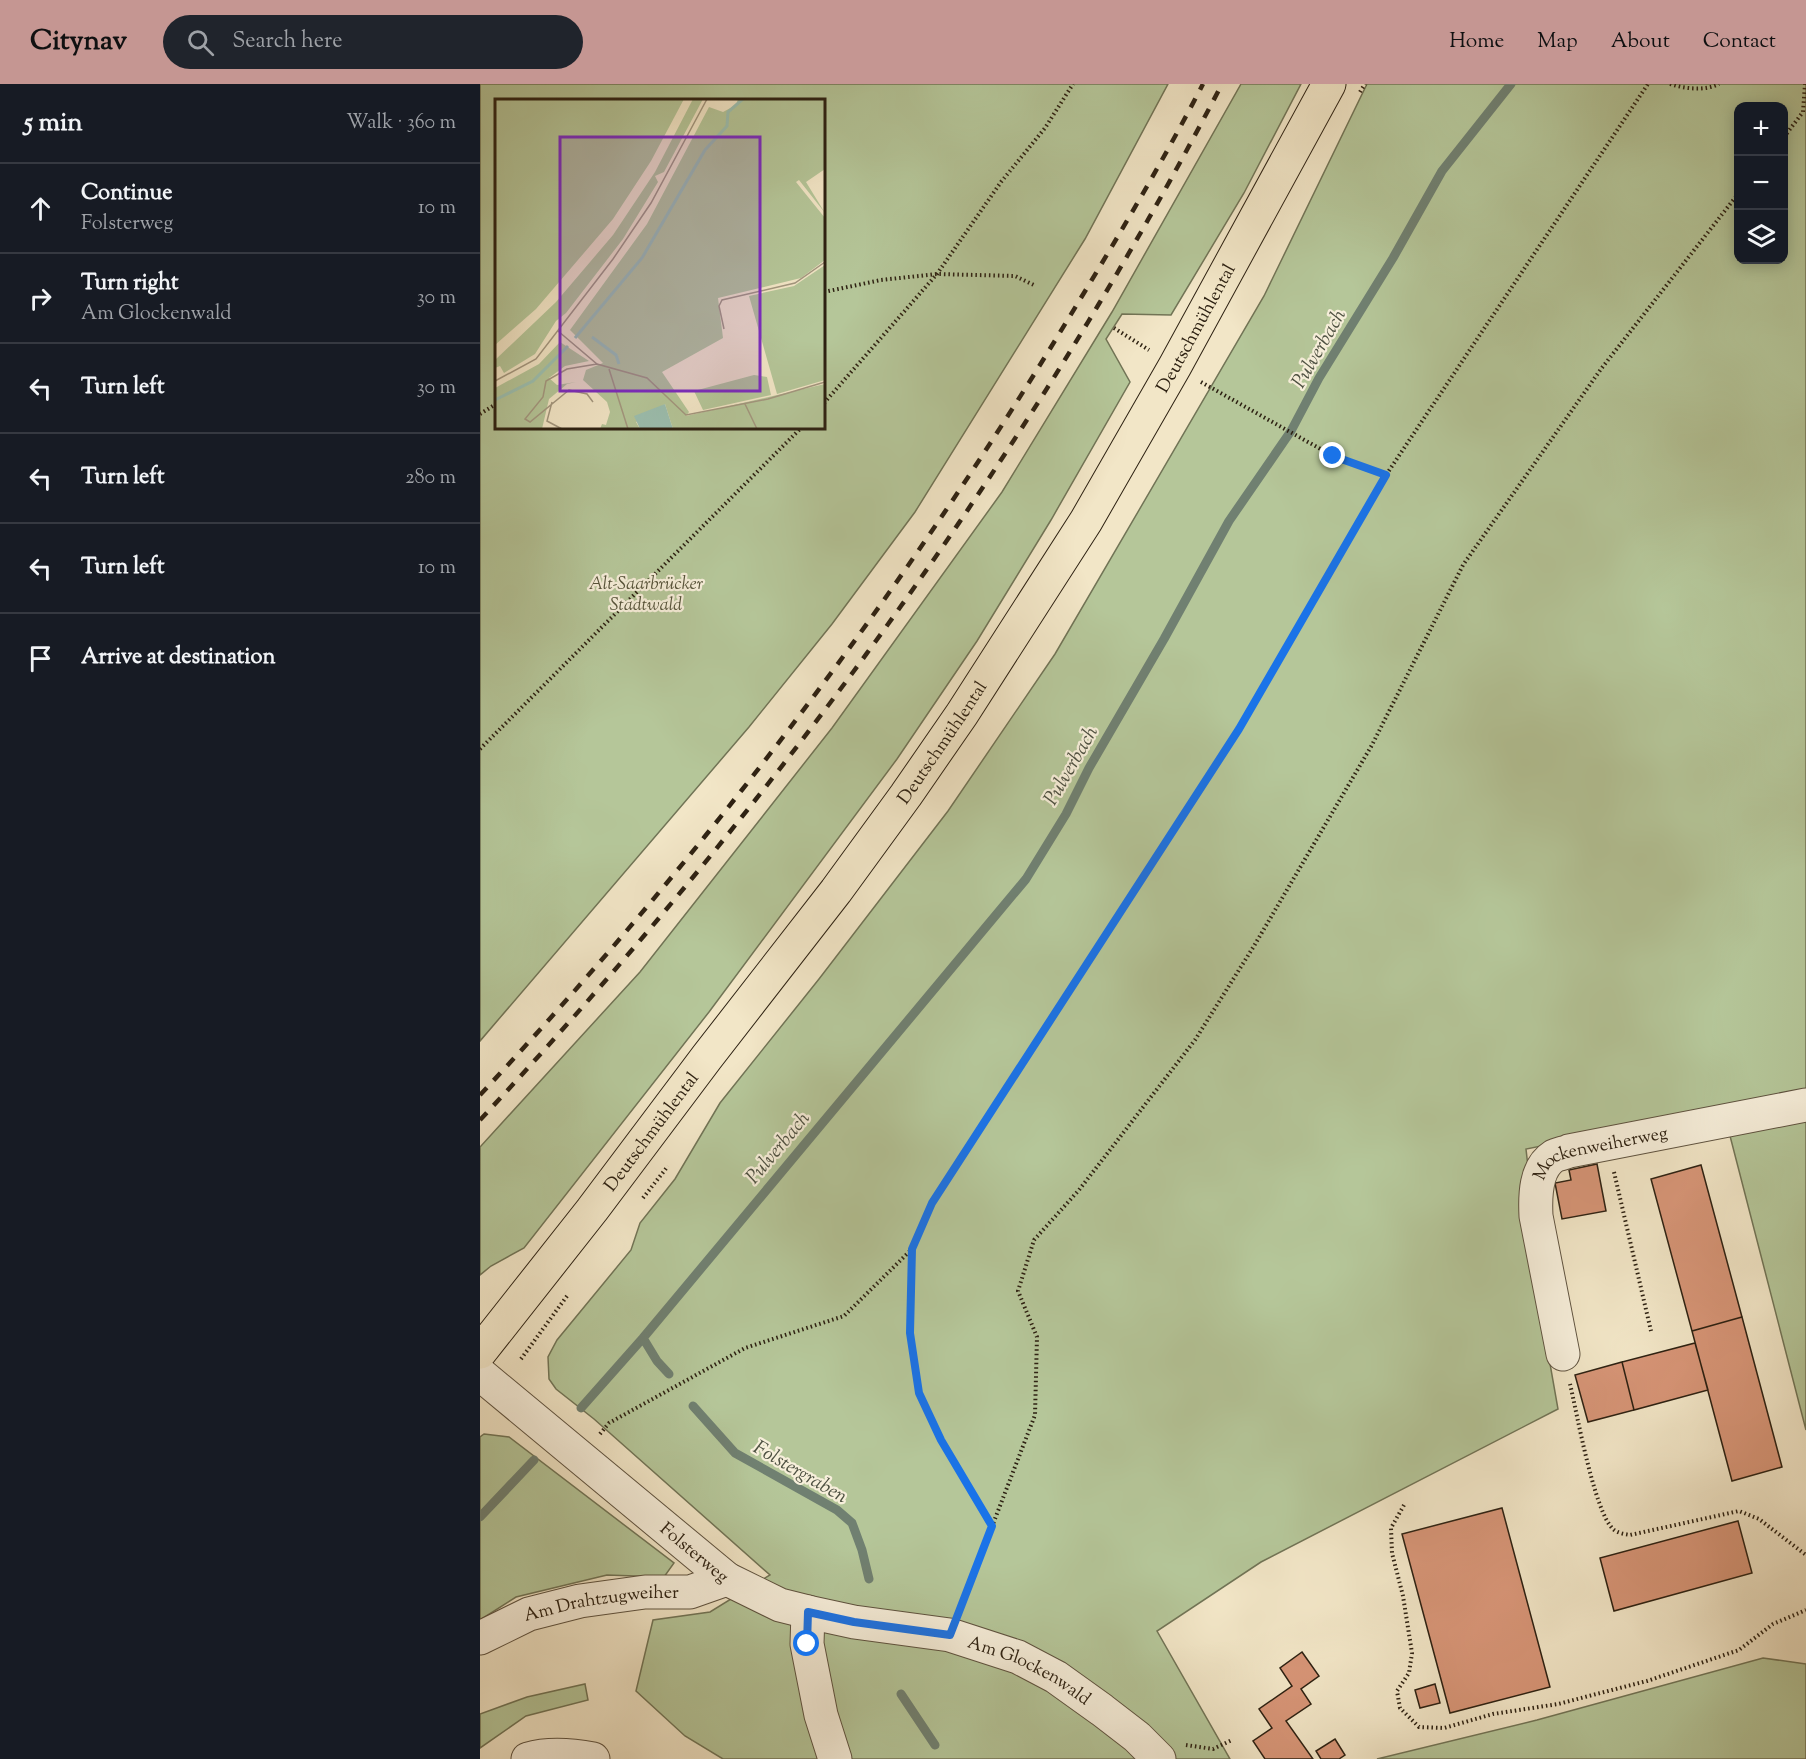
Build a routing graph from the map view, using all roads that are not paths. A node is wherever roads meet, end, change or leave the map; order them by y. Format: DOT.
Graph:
graph roads {
  1 [pos="1329,84"];
  2 [pos="1806,1105"];
  3 [pos="480,1352"];
  4 [pos="1563,1354"];
  5 [pos="480,1374"];
  6 [pos="727,1579"];
  7 [pos="808,1612"];
  8 [pos="480,1638"];
  9 [pos="1172,1755"];
  10 [pos="528,1759"];
  11 [pos="593,1759"];
  12 [pos="835,1759"];
  1 -- 3 [label="main road, Deutschmühlental"];
  2 -- 4 [label="street, Mockenweiherweg"];
  5 -- 6 [label="street, Folsterweg"];
  6 -- 7 [label="street, Folsterweg"];
  6 -- 8 [label="street, Am Drahtzugweiher"];
  7 -- 9 [label="street, Am Glockenwald"];
  7 -- 12 [label="street"];
  10 -- 11 [label="street"];
}
